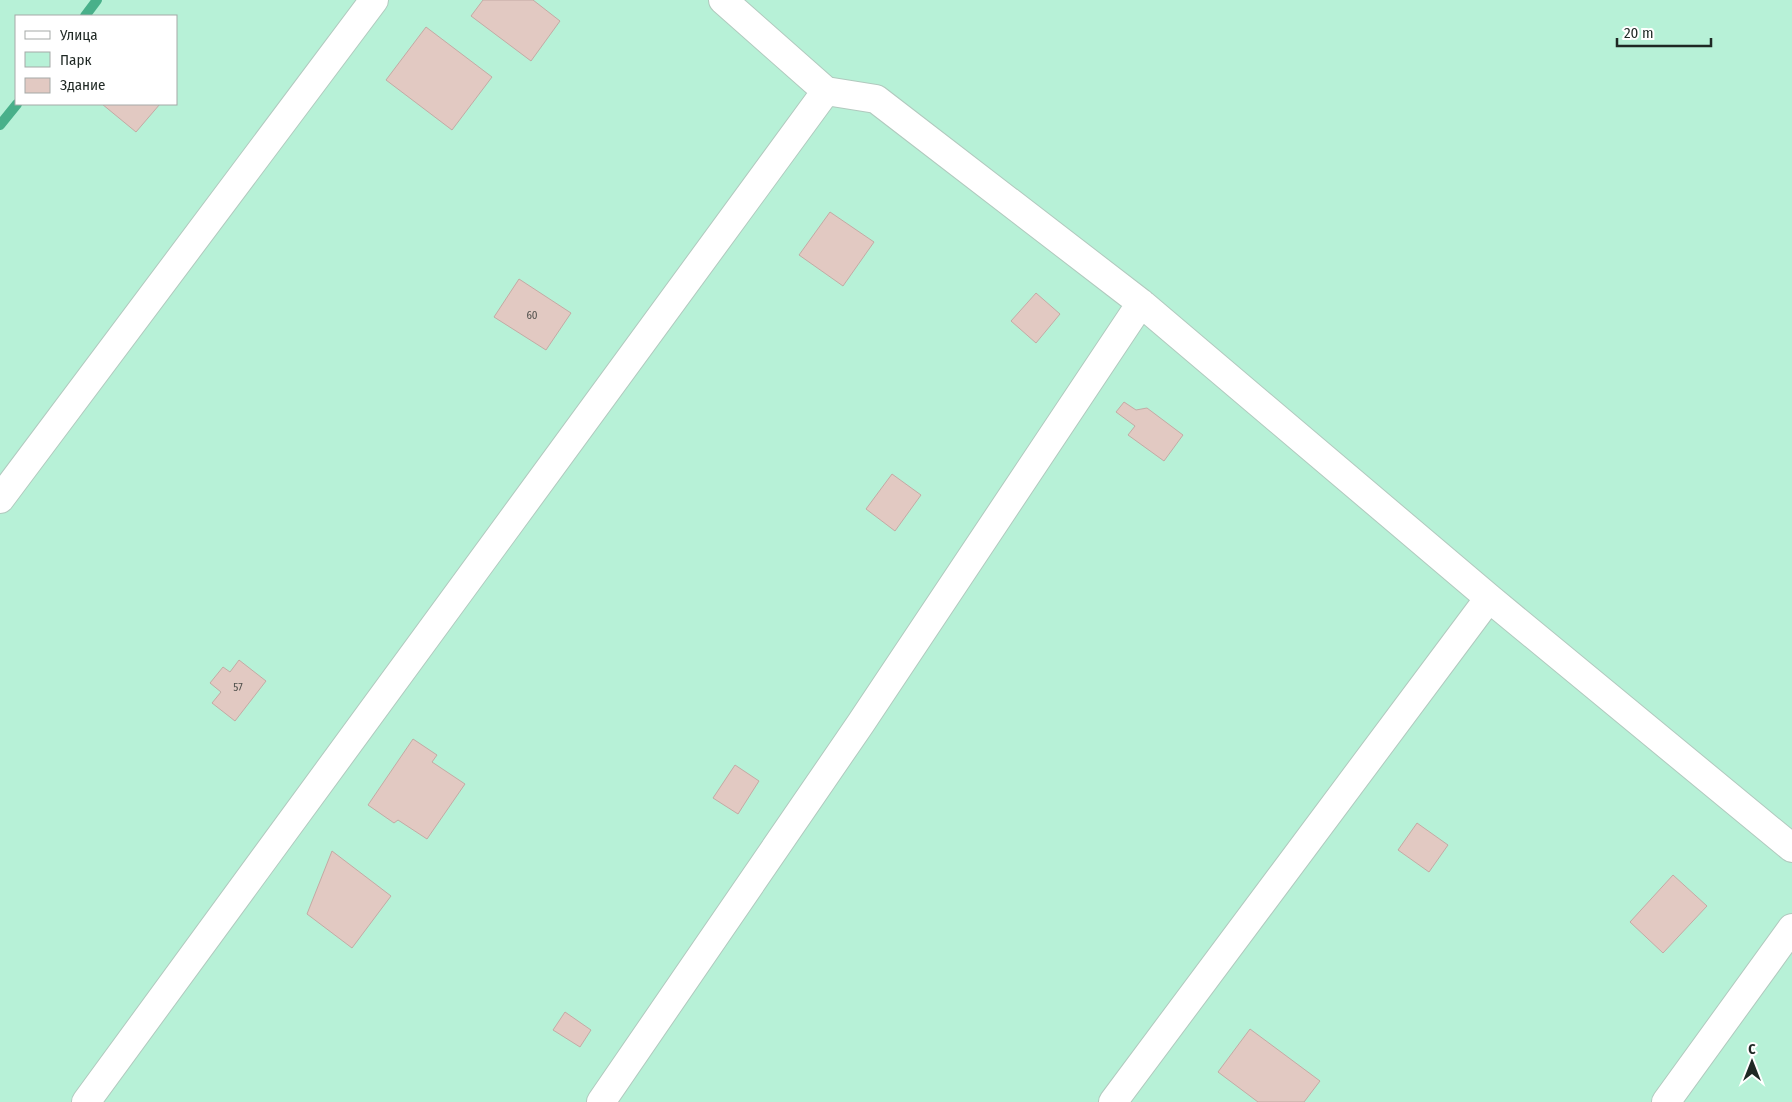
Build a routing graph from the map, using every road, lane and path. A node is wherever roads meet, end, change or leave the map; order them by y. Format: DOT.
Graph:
graph roads {
  1 [pos="374,0"];
  2 [pos="723,0"];
  3 [pos="826,91"];
  4 [pos="1140,304"];
  5 [pos="0,499"];
  6 [pos="1489,598"];
  7 [pos="1792,848"];
  8 [pos="1792,928"];
  9 [pos="86,1102"];
  10 [pos="601,1102"];
  11 [pos="1114,1102"];
  12 [pos="1666,1102"];
  1 -- 5 [label="street"];
  2 -- 3 [label="street"];
  3 -- 4 [label="street"];
  3 -- 9 [label="street"];
  4 -- 6 [label="street"];
  4 -- 10 [label="street"];
  6 -- 7 [label="street"];
  6 -- 11 [label="street"];
  8 -- 12 [label="street"];
}
